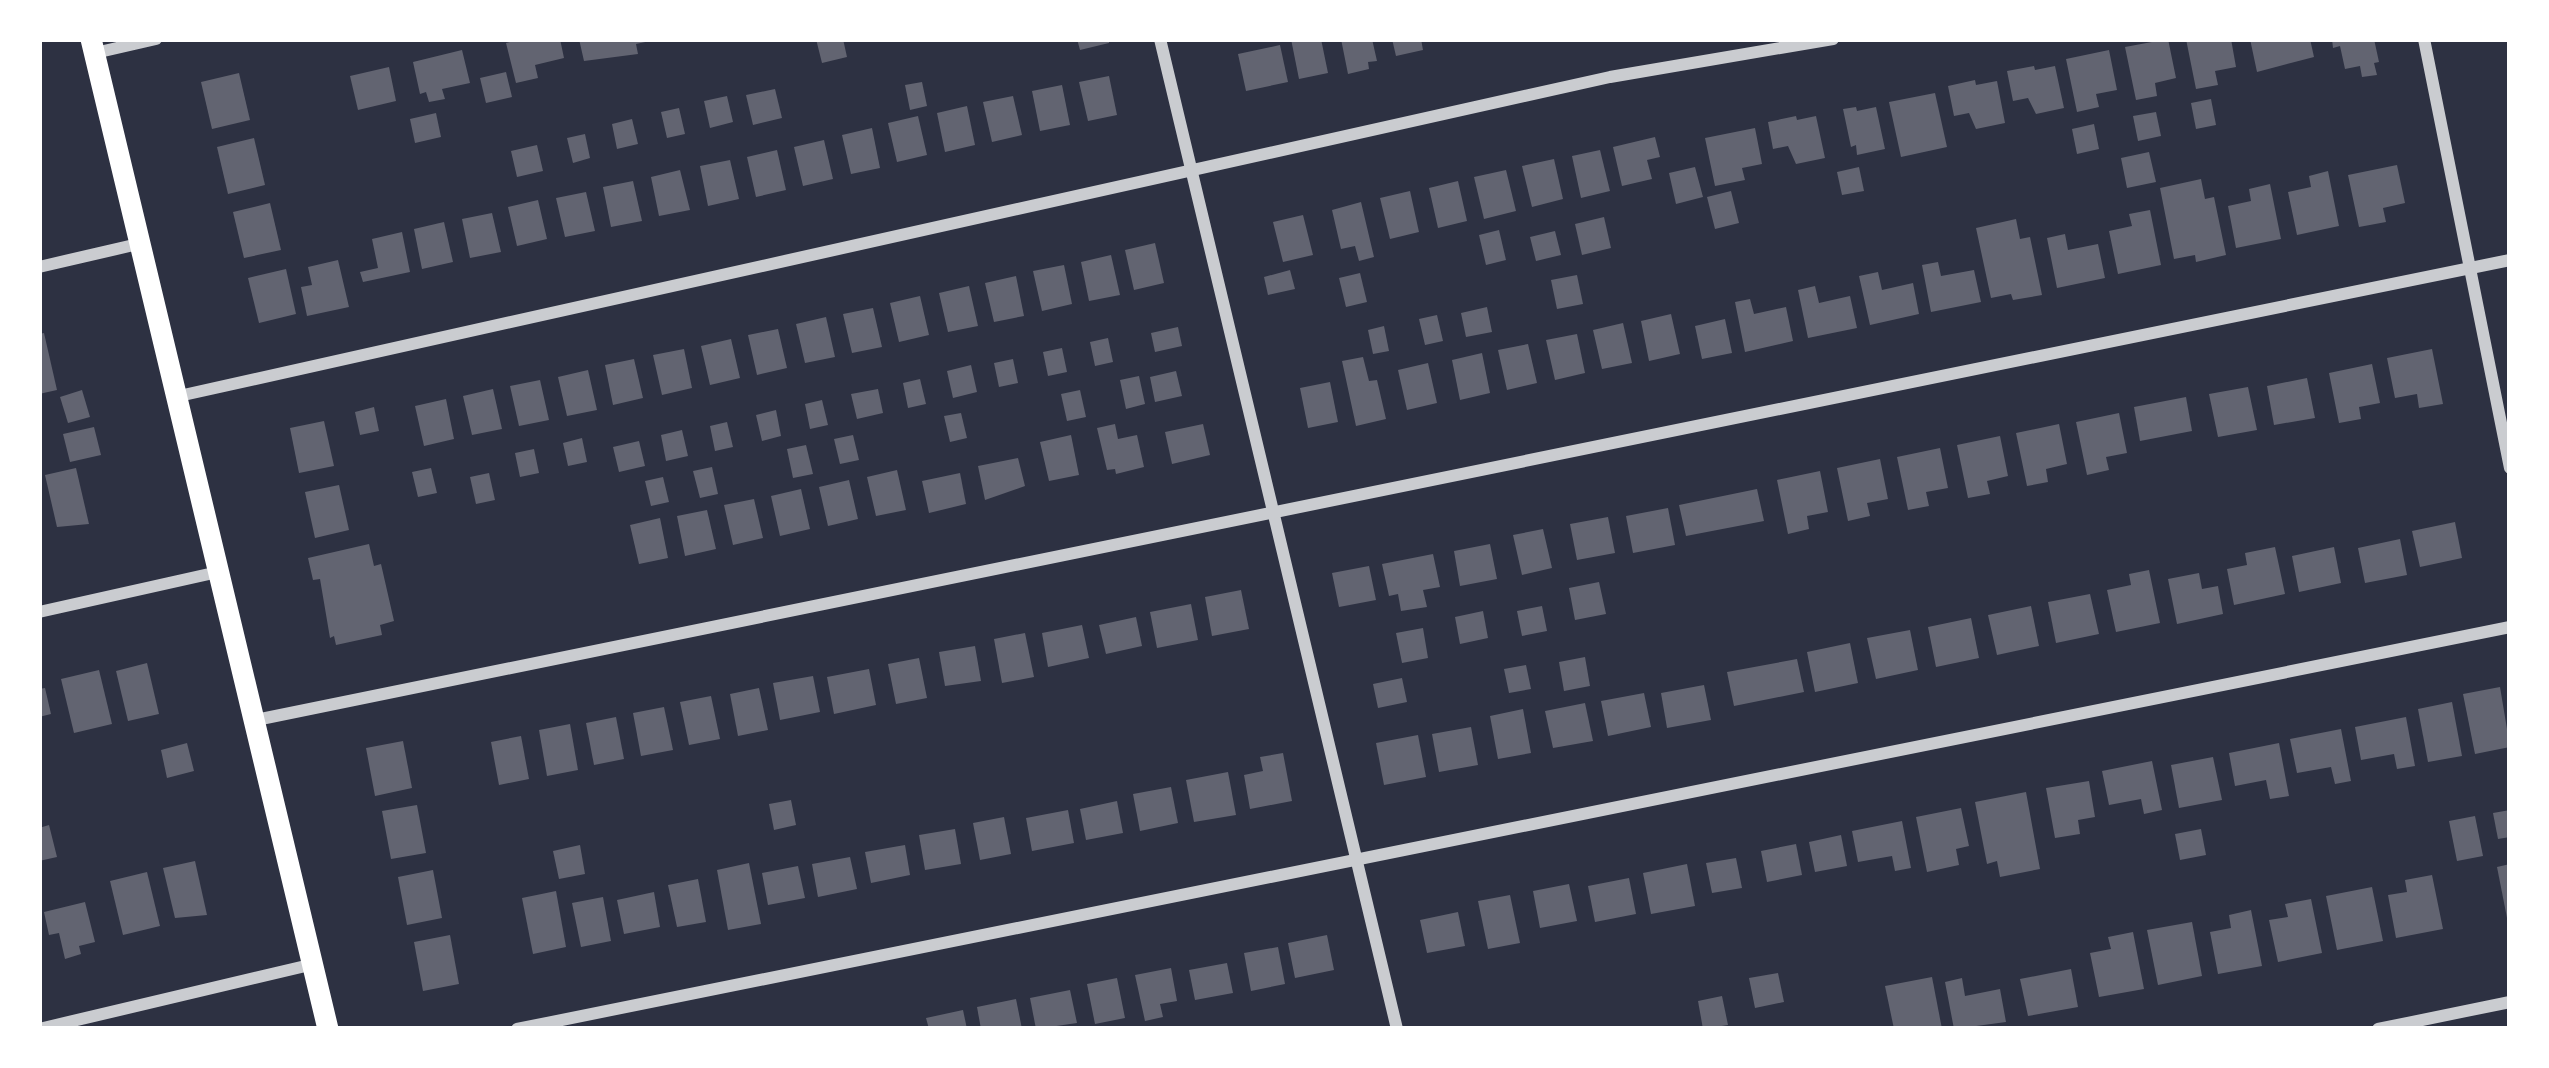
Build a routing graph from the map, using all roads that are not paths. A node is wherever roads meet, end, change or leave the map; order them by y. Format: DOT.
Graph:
graph roads {
  1 [pos="157,39"];
  2 [pos="1160,39"];
  3 [pos="1832,39"];
  4 [pos="2424,39"];
  5 [pos="93,46"];
  6 [pos="1192,171"];
  7 [pos="138,244"];
  8 [pos="2510,260"];
  9 [pos="39,267"];
  10 [pos="2471,268"];
  11 [pos="179,396"];
  12 [pos="2510,468"];
  13 [pos="1273,516"];
  14 [pos="218,572"];
  15 [pos="39,612"];
  16 [pos="2510,627"];
  17 [pos="256,720"];
  18 [pos="1357,860"];
  19 [pos="314,964"];
  20 [pos="2510,1002"];
  21 [pos="39,1029"];
  22 [pos="328,1029"];
  23 [pos="517,1029"];
  24 [pos="1397,1029"];
  25 [pos="2378,1029"];
  1 -- 5 [label="street"];
  2 -- 6 [label="street"];
  3 -- 6 [label="street"];
  4 -- 10 [label="street"];
  5 -- 7 [label="main road"];
  6 -- 11 [label="street"];
  6 -- 13 [label="street"];
  7 -- 9 [label="street"];
  7 -- 11 [label="main road"];
  8 -- 10 [label="street"];
  10 -- 12 [label="street"];
  10 -- 13 [label="street"];
  11 -- 14 [label="main road"];
  13 -- 17 [label="street"];
  13 -- 18 [label="street"];
  14 -- 15 [label="street"];
  14 -- 17 [label="main road"];
  16 -- 18 [label="street"];
  17 -- 19 [label="main road"];
  18 -- 23 [label="street"];
  18 -- 24 [label="street"];
  19 -- 21 [label="street"];
  19 -- 22 [label="main road"];
  20 -- 25 [label="street"];
}
